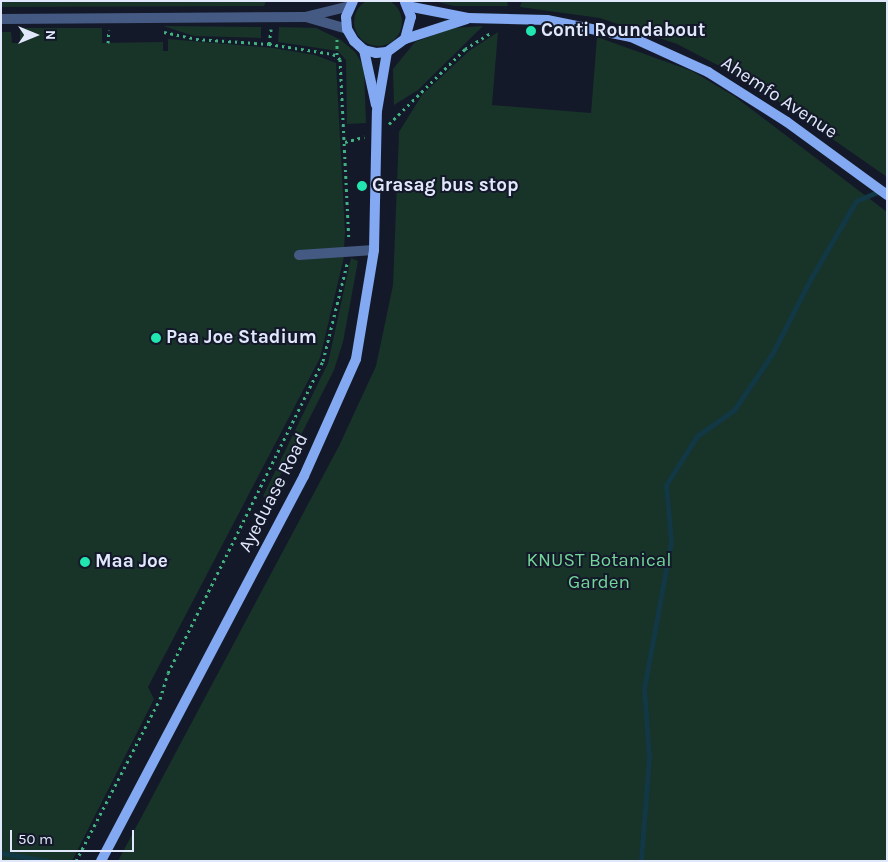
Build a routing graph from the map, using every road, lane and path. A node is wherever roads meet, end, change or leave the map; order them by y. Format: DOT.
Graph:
graph roads {
  1 [pos="406,3"];
  2 [pos="351,4"];
  3 [pos="305,17"];
  4 [pos="468,18"];
  5 [pos="1,19"];
  6 [pos="511,20"];
  7 [pos="348,29"];
  8 [pos="109,30"];
  9 [pos="118,30"];
  10 [pos="160,31"];
  11 [pos="405,39"];
  12 [pos="364,50"];
  13 [pos="387,52"];
  14 [pos="377,111"];
  15 [pos="378,133"];
  16 [pos="345,142"];
  17 [pos="887,195"];
  18 [pos="374,250"];
  19 [pos="349,251"];
  20 [pos="299,255"];
  21 [pos="76,861"];
  22 [pos="101,861"];
  1 -- 4 [label="street, Ahemfo Avenue"];
  1 -- 11 [label="street"];
  2 -- 3 [label="street"];
  2 -- 7 [label="street"];
  3 -- 5 [label="street"];
  3 -- 7 [label="street"];
  4 -- 6 [label="street, Ahemfo Avenue"];
  4 -- 11 [label="street, Ahemfo Avenue"];
  6 -- 15 [label="path"];
  6 -- 17 [label="street, Ahemfo Avenue"];
  7 -- 12 [label="street"];
  8 -- 9 [label="path"];
  10 -- 16 [label="path"];
  11 -- 13 [label="street"];
  12 -- 13 [label="street"];
  12 -- 14 [label="street, Ayeduase Road"];
  13 -- 14 [label="street, Ayeduase Road"];
  14 -- 15 [label="street, Ayeduase Road"];
  15 -- 16 [label="path"];
  15 -- 18 [label="street, Ayeduase Road"];
  16 -- 19 [label="path"];
  18 -- 19 [label="street"];
  18 -- 22 [label="street, Ayeduase Road"];
  19 -- 20 [label="street"];
  19 -- 21 [label="path"];
}
